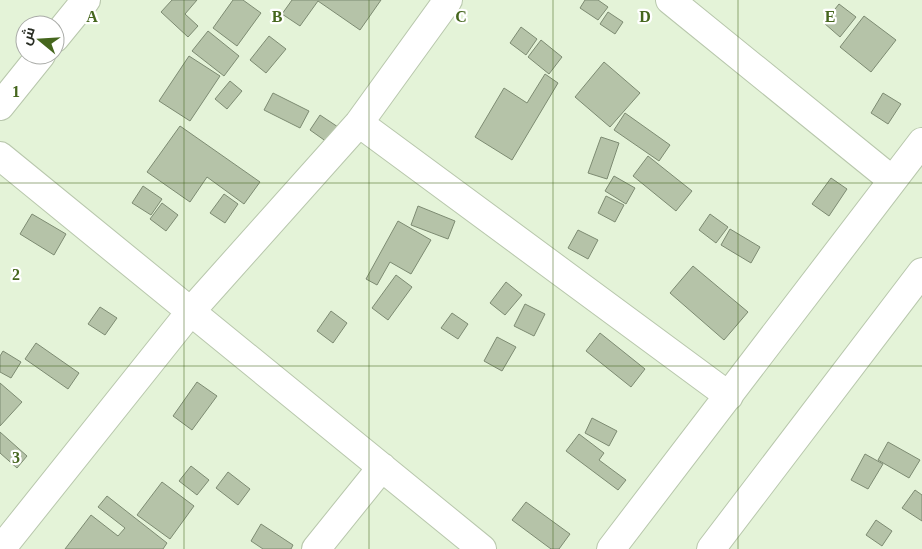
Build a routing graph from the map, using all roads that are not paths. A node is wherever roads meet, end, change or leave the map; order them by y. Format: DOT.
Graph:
graph roads {
  1 [pos="86,0"];
  2 [pos="448,0"];
  3 [pos="670,0"];
  4 [pos="65,26"];
  5 [pos="33,65"];
  6 [pos="0,106"];
  7 [pos="359,123"];
  8 [pos="922,142"];
  9 [pos="0,156"];
  10 [pos="892,180"];
  11 [pos="922,272"];
  12 [pos="191,312"];
  13 [pos="729,396"];
  14 [pos="382,467"];
  15 [pos="1,549"];
  16 [pos="316,549"];
  17 [pos="482,549"];
  18 [pos="610,549"];
  19 [pos="711,549"];
  1 -- 4 [label="street"];
  2 -- 7 [label="street"];
  3 -- 10 [label="street"];
  5 -- 6 [label="street"];
  7 -- 12 [label="street"];
  7 -- 13 [label="street"];
  8 -- 10 [label="street"];
  9 -- 12 [label="street"];
  10 -- 13 [label="street"];
  11 -- 19 [label="street"];
  12 -- 14 [label="street"];
  12 -- 15 [label="street"];
  13 -- 18 [label="street"];
  14 -- 16 [label="street"];
  14 -- 17 [label="street"];
}
